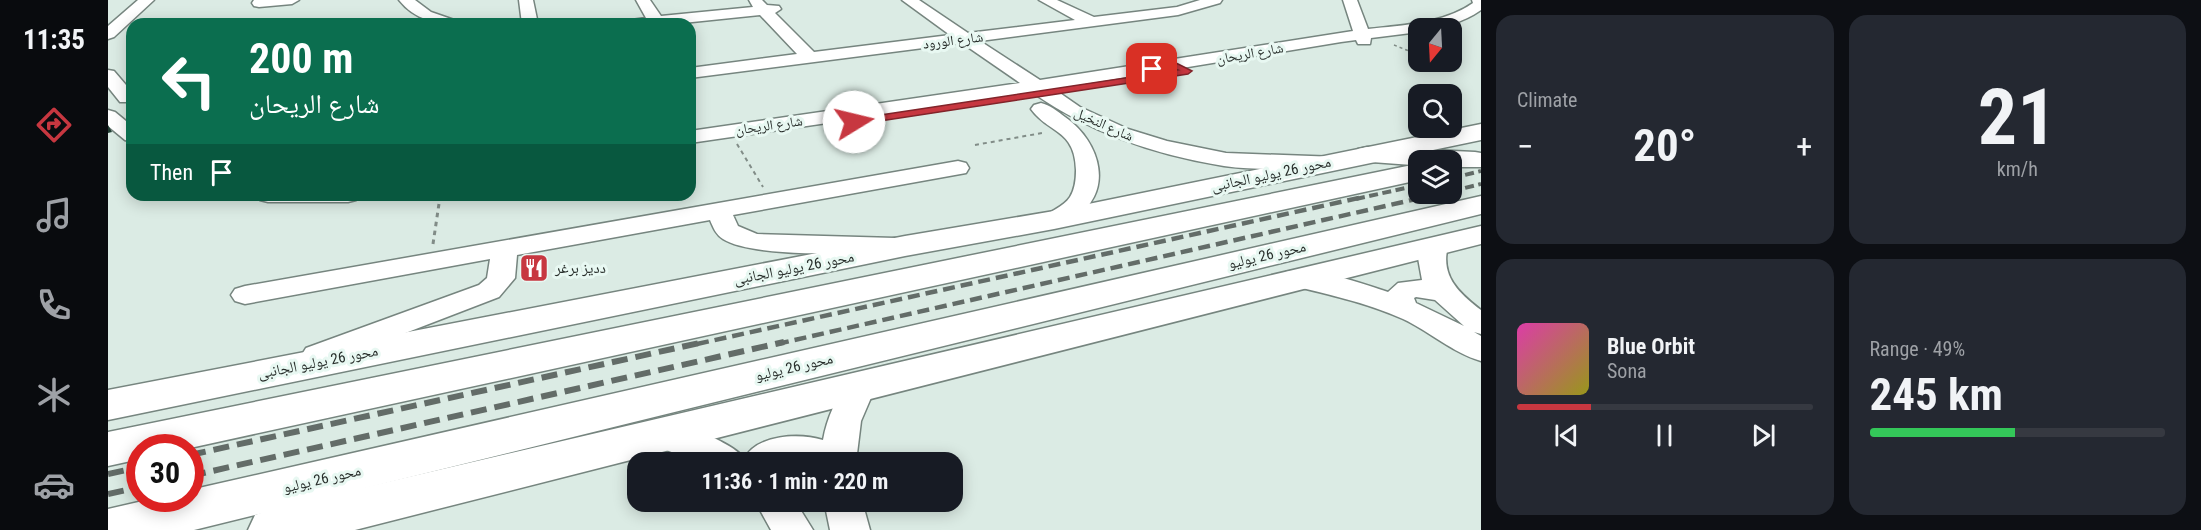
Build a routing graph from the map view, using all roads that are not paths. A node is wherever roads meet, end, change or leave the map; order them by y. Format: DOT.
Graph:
graph roads {
  1 [pos="130,0"];
  2 [pos="147,0"];
  3 [pos="406,0"];
  4 [pos="526,0"];
  5 [pos="643,0"];
  6 [pos="888,0"];
  7 [pos="909,0"];
  8 [pos="1046,0"];
  9 [pos="1060,0"];
  10 [pos="1190,0"];
  11 [pos="1215,0"];
  12 [pos="1350,0"];
  13 [pos="1362,0"];
  14 [pos="1479,0"];
  15 [pos="260,2"];
  16 [pos="281,4"];
  17 [pos="764,5"];
  18 [pos="1143,12"];
  19 [pos="252,18"];
  20 [pos="435,18"];
  21 [pos="529,18"];
  22 [pos="654,18"];
  23 [pos="676,18"];
  24 [pos="1458,18"];
  25 [pos="1091,19"];
  26 [pos="1481,22"];
  27 [pos="1462,27"];
  28 [pos="108,30"];
  29 [pos="1408,31"];
  30 [pos="952,36"];
  31 [pos="1370,36"];
  32 [pos="812,54"];
  33 [pos="696,64"];
  34 [pos="696,72"];
  35 [pos="108,75"];
  36 [pos="1030,91"];
  37 [pos="125,102"];
  38 [pos="108,116"];
  39 [pos="126,131"];
  40 [pos="696,136"];
  41 [pos="696,146"];
  42 [pos="1472,154"];
  43 [pos="1331,162"];
  44 [pos="958,168"];
  45 [pos="1408,174"];
  46 [pos="1481,205"];
  47 [pos="719,211"];
  48 [pos="1054,219"];
  49 [pos="1481,235"];
  50 [pos="905,246"];
  51 [pos="1435,246"];
  52 [pos="504,249"];
  53 [pos="1296,278"];
  54 [pos="1444,293"];
  55 [pos="245,295"];
  56 [pos="1403,308"];
  57 [pos="1481,324"];
  58 [pos="1481,351"];
  59 [pos="280,370"];
  60 [pos="860,386"];
  61 [pos="114,398"];
  62 [pos="663,434"];
  63 [pos="108,449"];
  64 [pos="709,452"];
  65 [pos="783,452"];
  66 [pos="820,452"];
  67 [pos="839,452"];
  68 [pos="781,512"];
  69 [pos="846,512"];
  70 [pos="108,530"];
  71 [pos="272,530"];
  72 [pos="793,530"];
  73 [pos="850,530"];
  1 -- 28 [label="street"];
  2 -- 28 [label="street"];
  3 -- 20 [label="street"];
  4 -- 21 [label="street"];
  5 -- 22 [label="street"];
  6 -- 30 [label="street, شارع النخيل"];
  7 -- 30 [label="street, شارع النخيل"];
  8 -- 25 [label="street"];
  9 -- 25 [label="street"];
  10 -- 18 [label="street, شارع الورود"];
  11 -- 18 [label="street, شارع الورود"];
  12 -- 31 [label="street"];
  13 -- 31 [label="street"];
  14 -- 24 [label="street, شارع الريحان"];
  15 -- 16 [label="street"];
  15 -- 19 [label="street"];
  17 -- 23 [label="street"];
  17 -- 32 [label="street"];
  18 -- 25 [label="street, شارع الورود"];
  25 -- 30 [label="street, شارع الورود"];
  26 -- 27 [label="street"];
  29 -- 31 [label="street, شارع الريحان"];
  30 -- 32 [label="street, شارع الورود"];
  30 -- 36 [label="street, شارع النخيل"];
  31 -- 36 [label="street, شارع الريحان"];
  32 -- 33 [label="street, شارع الورود"];
  32 -- 34 [label="street, شارع الورود"];
  35 -- 37 [label="street"];
  36 -- 40 [label="street, شارع الريحان"];
  36 -- 41 [label="street, شارع الريحان"];
  36 -- 43 [label="street, شارع النخيل"];
  36 -- 48 [label="street, شارع النخيل"];
  37 -- 38 [label="street"];
  38 -- 39 [label="street"];
  42 -- 43 [label="main road, محور 26 يوليو الجانبى"];
  43 -- 48 [label="main road, محور 26 يوليو الجانبى"];
  44 -- 47 [label="street"];
  45 -- 63 [label="main road"];
  46 -- 70 [label="main road, محور 26 يوليو"];
  47 -- 50 [label="street"];
  47 -- 52 [label="street"];
  48 -- 50 [label="main road, محور 26 يوليو الجانبى"];
  49 -- 51 [label="main road"];
  50 -- 59 [label="main road, محور 26 يوليو الجانبى"];
  51 -- 53 [label="main road"];
  51 -- 54 [label="street"];
  52 -- 55 [label="street"];
  52 -- 59 [label="street"];
  53 -- 56 [label="street"];
  53 -- 60 [label="main road"];
  54 -- 56 [label="street"];
  54 -- 57 [label="street"];
  56 -- 58 [label="street"];
  59 -- 61 [label="main road, محور 26 يوليو الجانبى"];
  60 -- 62 [label="main road"];
  60 -- 67 [label="street"];
  62 -- 64 [label="street"];
  62 -- 71 [label="main road"];
  65 -- 66 [label="street"];
  68 -- 72 [label="street"];
  69 -- 73 [label="street"];
}
